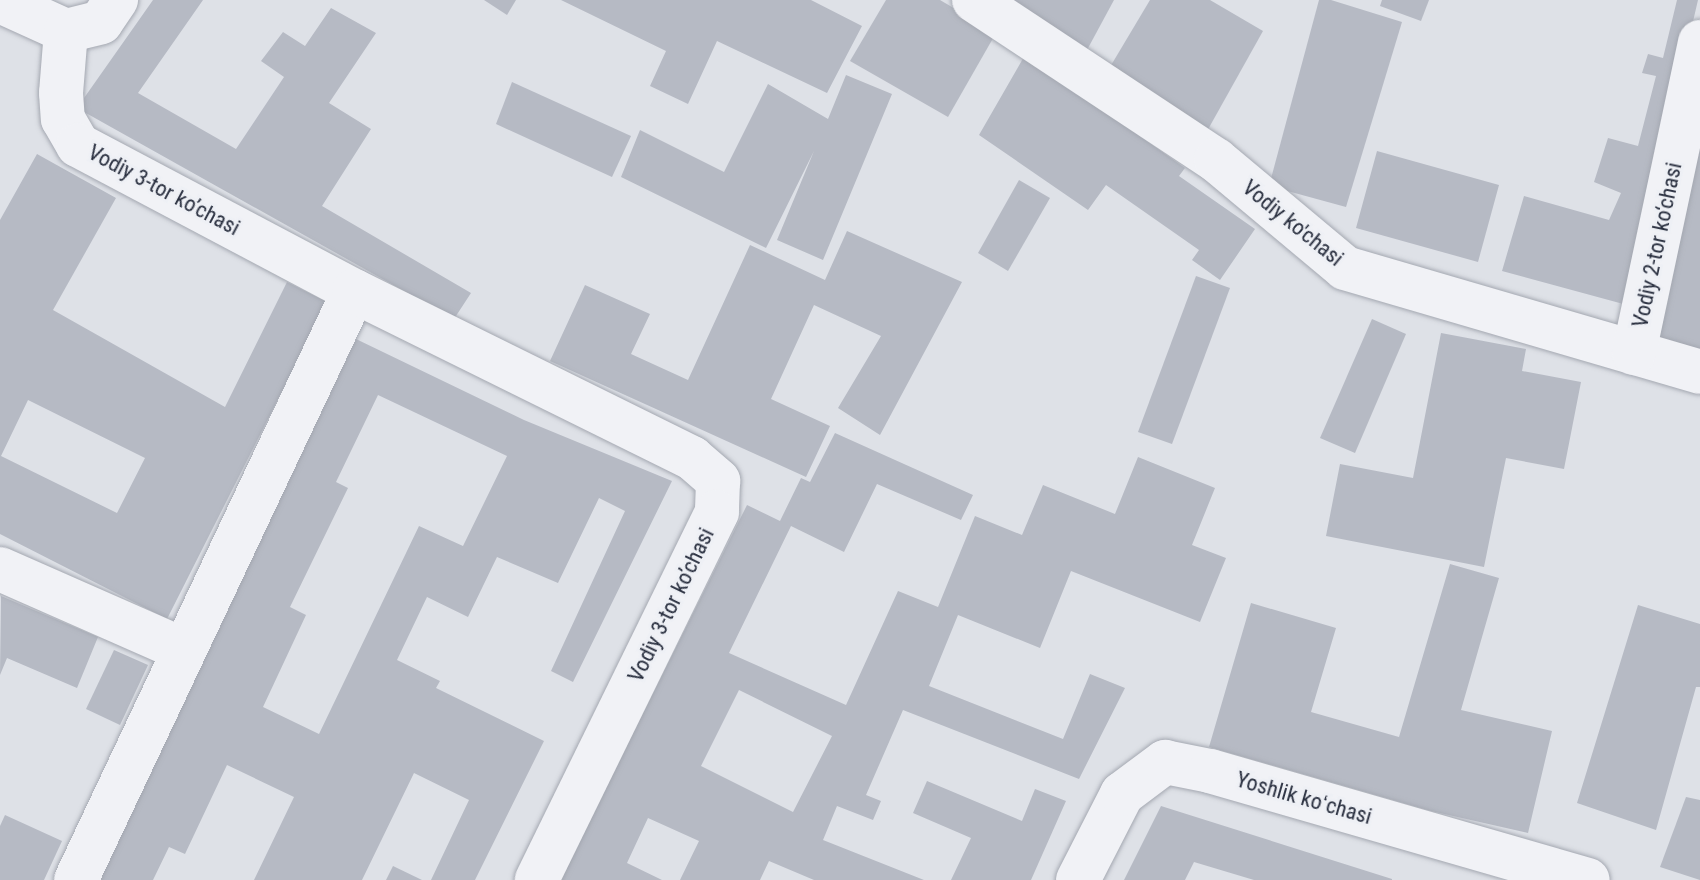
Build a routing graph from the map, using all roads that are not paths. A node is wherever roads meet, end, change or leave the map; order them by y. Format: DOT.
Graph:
graph roads {
  1 [pos="116,0"];
  2 [pos="974,0"];
  3 [pos="0,1"];
  4 [pos="66,31"];
  5 [pos="1700,42"];
  6 [pos="354,291"];
  7 [pos="1634,353"];
  8 [pos="1700,372"];
  9 [pos="0,569"];
  10 [pos="184,650"];
  11 [pos="76,880"];
  12 [pos="537,880"];
  13 [pos="1078,880"];
  14 [pos="1588,880"];
  1 -- 4 [label="street"];
  2 -- 7 [label="street, Vodiy ko'chasi"];
  3 -- 4 [label="street"];
  4 -- 6 [label="street, Vodiy 3-tor koʼchasi"];
  5 -- 7 [label="street, Vodiy 2-tor ko‘chasi"];
  6 -- 10 [label="street"];
  6 -- 12 [label="street, Vodiy 3-tor koʼchasi"];
  7 -- 8 [label="street, Vodiy ko'chasi"];
  9 -- 10 [label="street"];
  10 -- 11 [label="street"];
  13 -- 14 [label="street, Yoshlik koʻchasi"];
}
